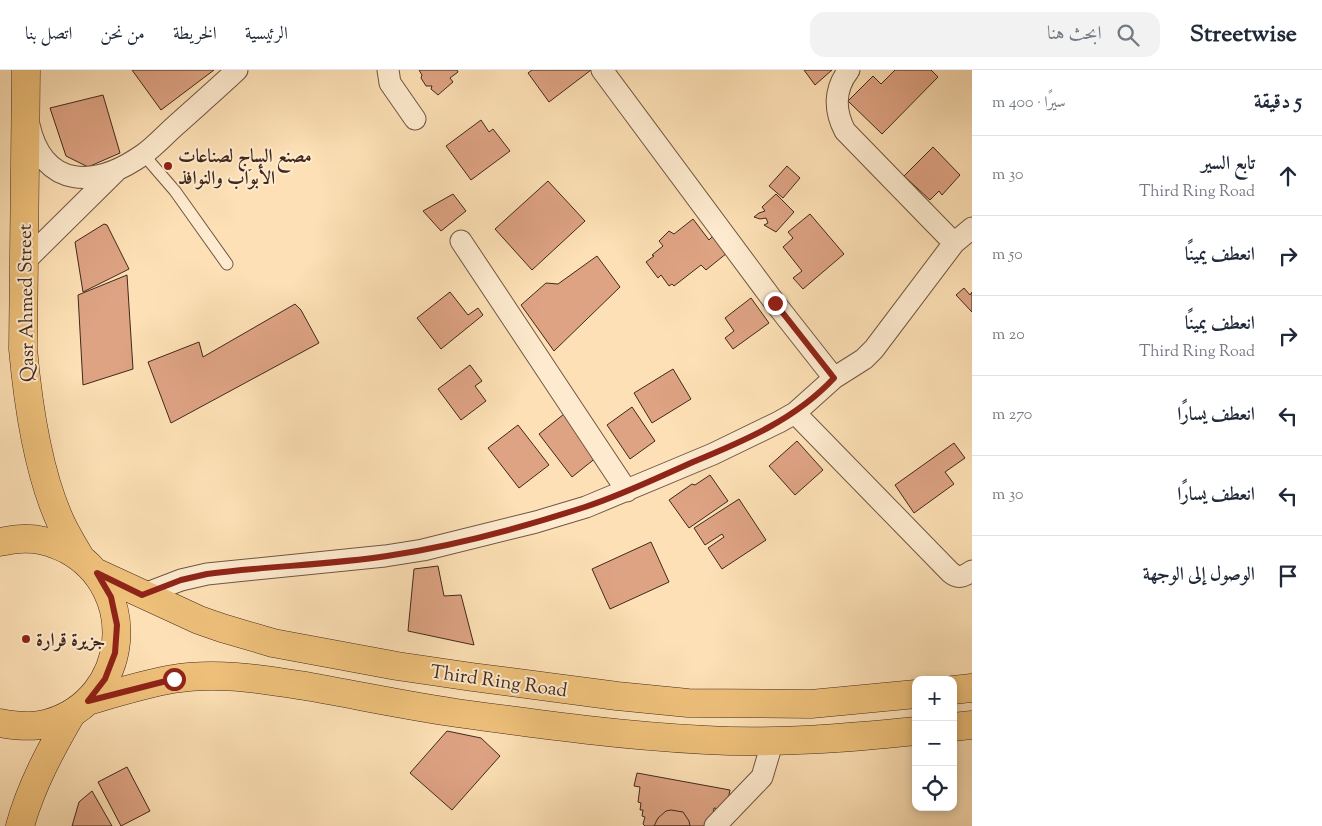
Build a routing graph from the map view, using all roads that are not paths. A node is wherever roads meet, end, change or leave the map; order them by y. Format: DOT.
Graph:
graph roads {
  1 [pos="26,70"];
  2 [pos="237,70"];
  3 [pos="388,70"];
  4 [pos="602,70"];
  5 [pos="850,70"];
  6 [pos="24,102"];
  7 [pos="415,119"];
  8 [pos="143,154"];
  9 [pos="120,167"];
  10 [pos="972,228"];
  11 [pos="461,241"];
  12 [pos="954,244"];
  13 [pos="24,262"];
  14 [pos="227,264"];
  15 [pos="834,378"];
  16 [pos="795,412"];
  17 [pos="627,491"];
  18 [pos="0,542"];
  19 [pos="88,565"];
  20 [pos="972,571"];
  21 [pos="142,595"];
  22 [pos="972,688"];
  23 [pos="957,690"];
  24 [pos="912,694"];
  25 [pos="80,707"];
  26 [pos="0,723"];
  27 [pos="972,725"];
  28 [pos="957,727"];
  29 [pos="912,731"];
  30 [pos="773,740"];
  31 [pos="20,826"];
  32 [pos="715,826"];
  1 -- 6 [label="main road, Qasr Ahmed Street"];
  2 -- 8 [label="street"];
  3 -- 7 [label="street"];
  4 -- 15 [label="street"];
  5 -- 12 [label="street"];
  6 -- 9 [label="street"];
  6 -- 13 [label="main road, Qasr Ahmed Street"];
  8 -- 9 [label="street"];
  8 -- 14 [label="lane"];
  9 -- 13 [label="street"];
  10 -- 12 [label="street"];
  11 -- 17 [label="street"];
  12 -- 15 [label="street"];
  13 -- 19 [label="main road, Qasr Ahmed Street"];
  15 -- 16 [label="street"];
  16 -- 17 [label="street"];
  16 -- 20 [label="street"];
  17 -- 21 [label="street"];
  18 -- 19 [label="main road, Third Ring Road"];
  19 -- 21 [label="main road, Third Ring Road"];
  19 -- 25 [label="main road, Qasr Ahmed Street"];
  21 -- 24 [label="main road, Third Ring Road"];
  22 -- 23 [label="main road"];
  25 -- 26 [label="main road, Third Ring Road"];
  25 -- 30 [label="main road, Third Ring Road"];
  25 -- 31 [label="main road, Qasr Ahmed Street"];
  27 -- 28 [label="main road"];
  29 -- 30 [label="main road, Third Ring Road"];
  30 -- 32 [label="street"];
}
